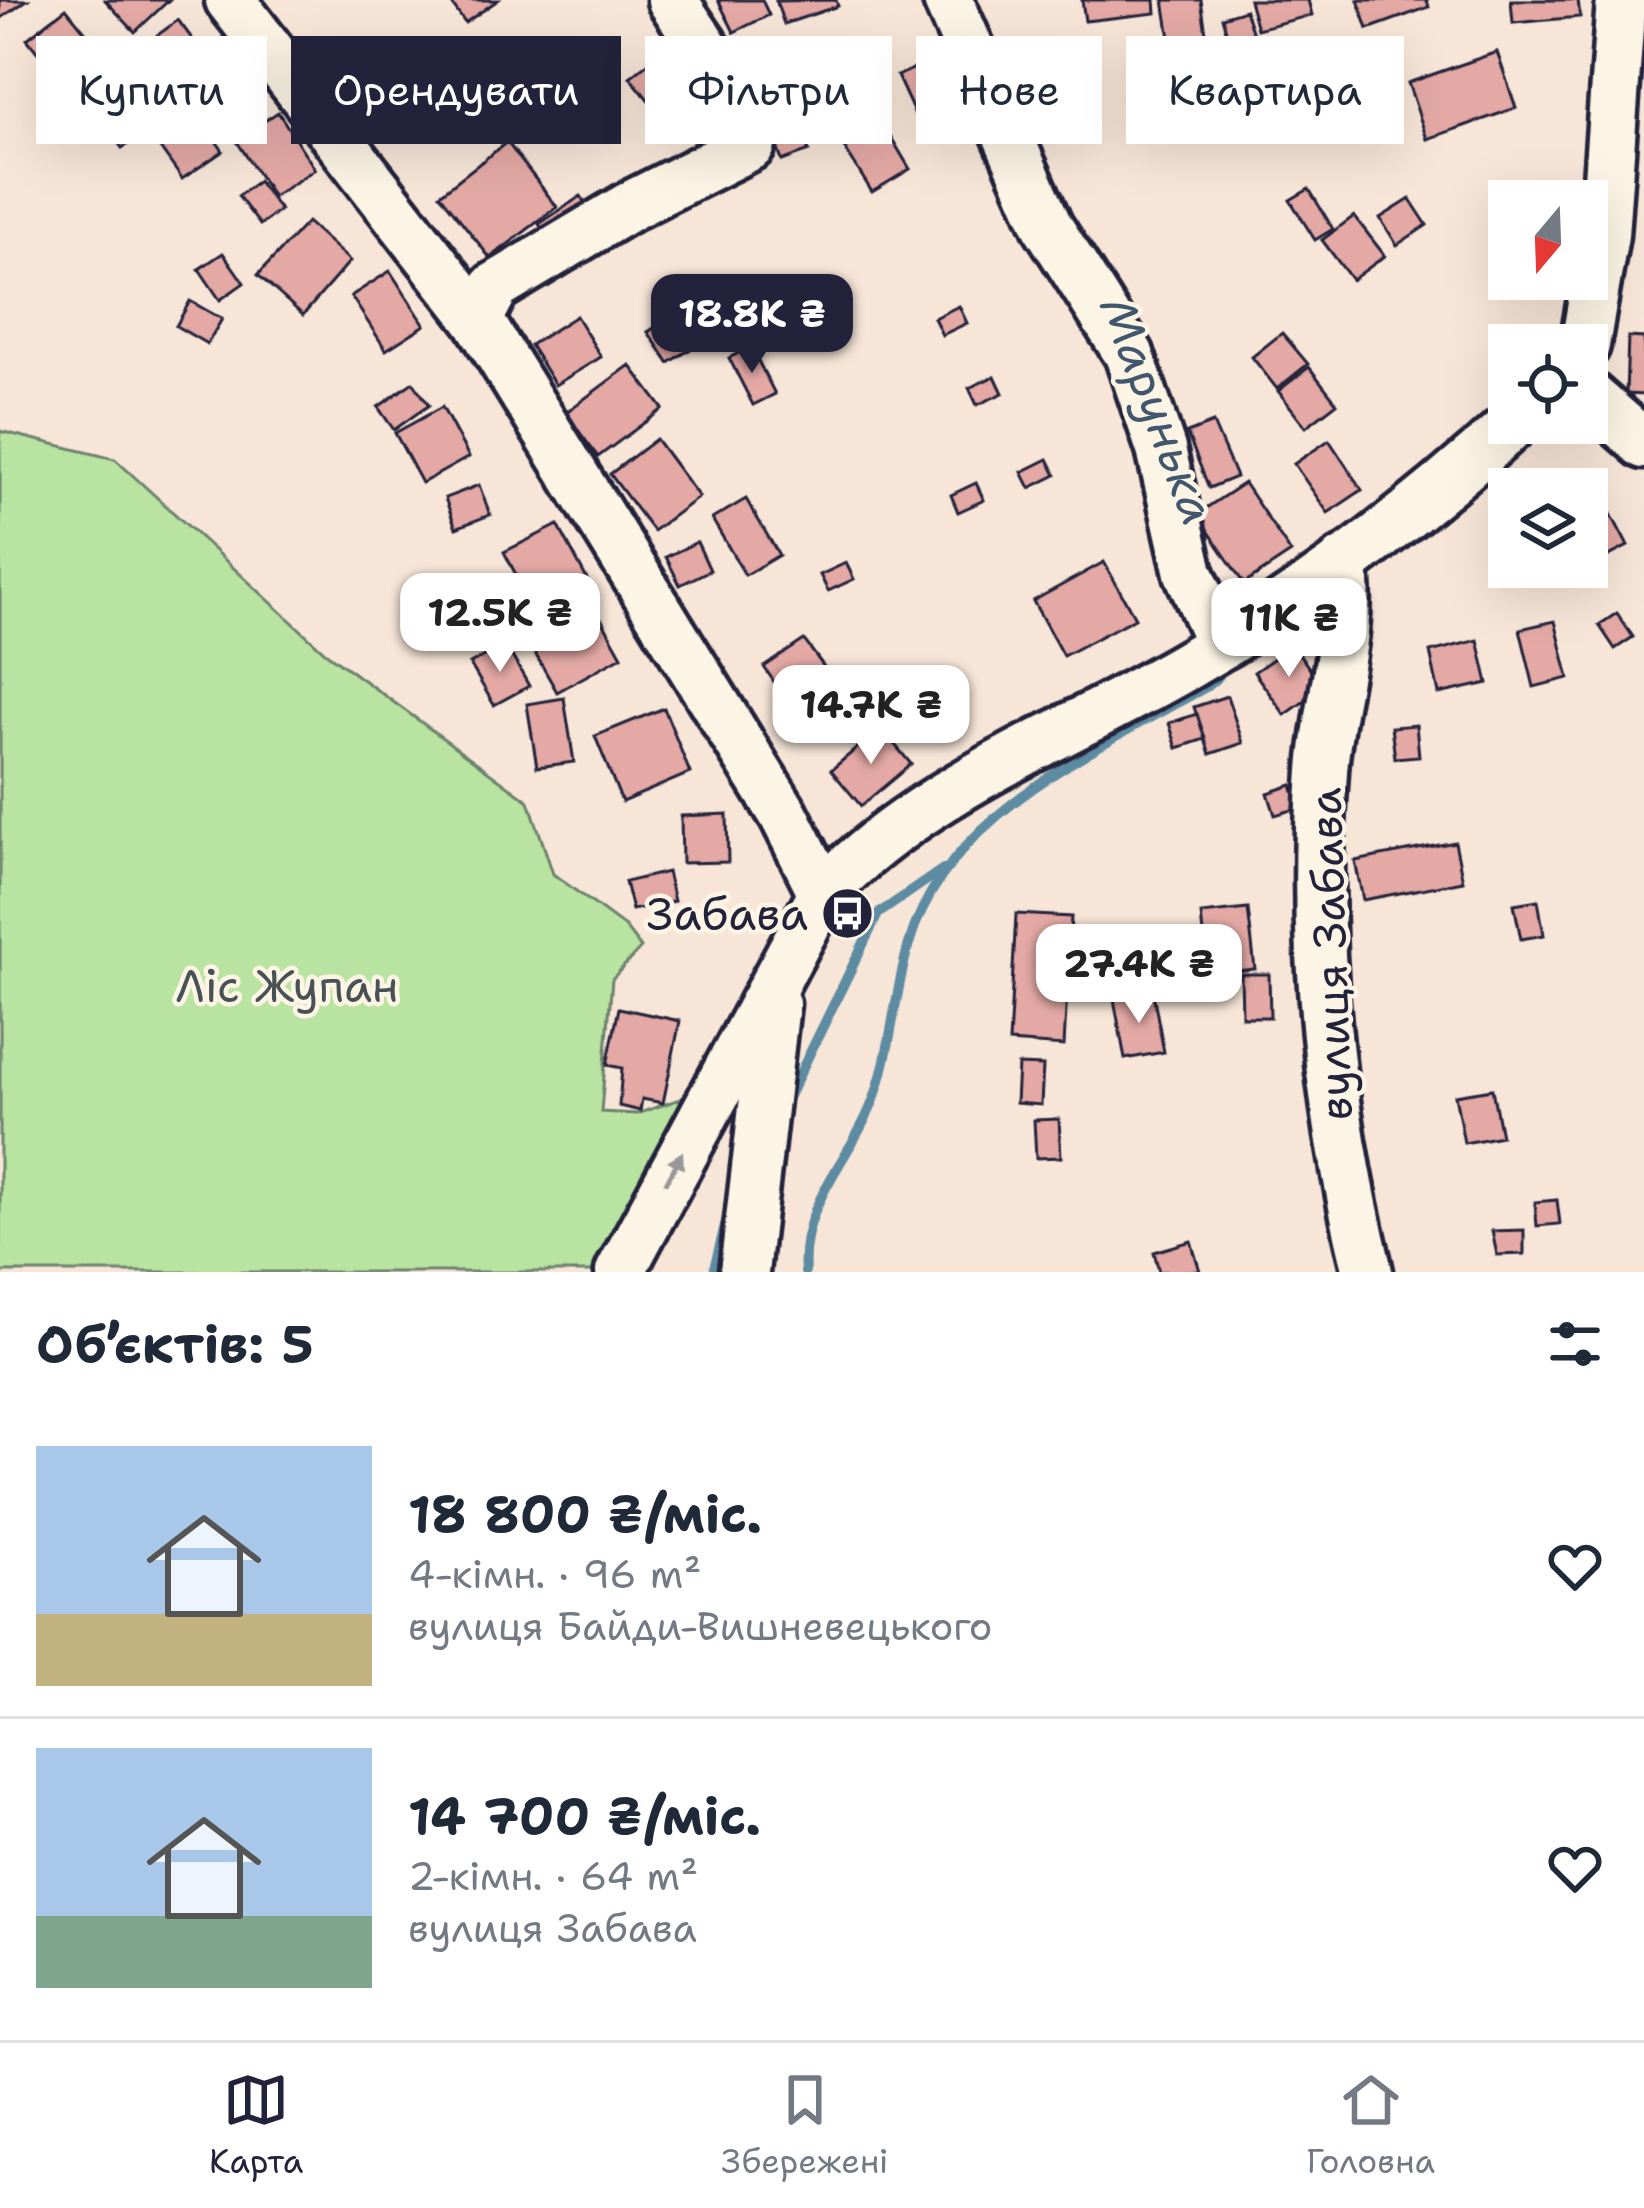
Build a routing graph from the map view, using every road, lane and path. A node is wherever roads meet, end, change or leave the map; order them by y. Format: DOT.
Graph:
graph roads {
  1 [pos="230,0"];
  2 [pos="672,0"];
  3 [pos="948,0"];
  4 [pos="1621,0"];
  5 [pos="478,319"];
  6 [pos="1589,324"];
  7 [pos="1608,412"];
  8 [pos="1491,444"];
  9 [pos="1644,444"];
  10 [pos="1343,562"];
  11 [pos="1207,651"];
  12 [pos="823,892"];
  13 [pos="778,975"];
  14 [pos="620,1272"];
  15 [pos="744,1272"];
  16 [pos="1368,1272"];
  1 -- 5 [label="street"];
  2 -- 5 [label="street"];
  3 -- 11 [label="street"];
  4 -- 6 [label="street"];
  5 -- 12 [label="street"];
  7 -- 9 [label="street"];
  8 -- 10 [label="street"];
  10 -- 11 [label="street"];
  10 -- 16 [label="street, вулиця Забава"];
  11 -- 12 [label="street"];
  12 -- 13 [label="street"];
  14 -- 13 [label="street, one-way"];
  13 -- 15 [label="street"];
}
